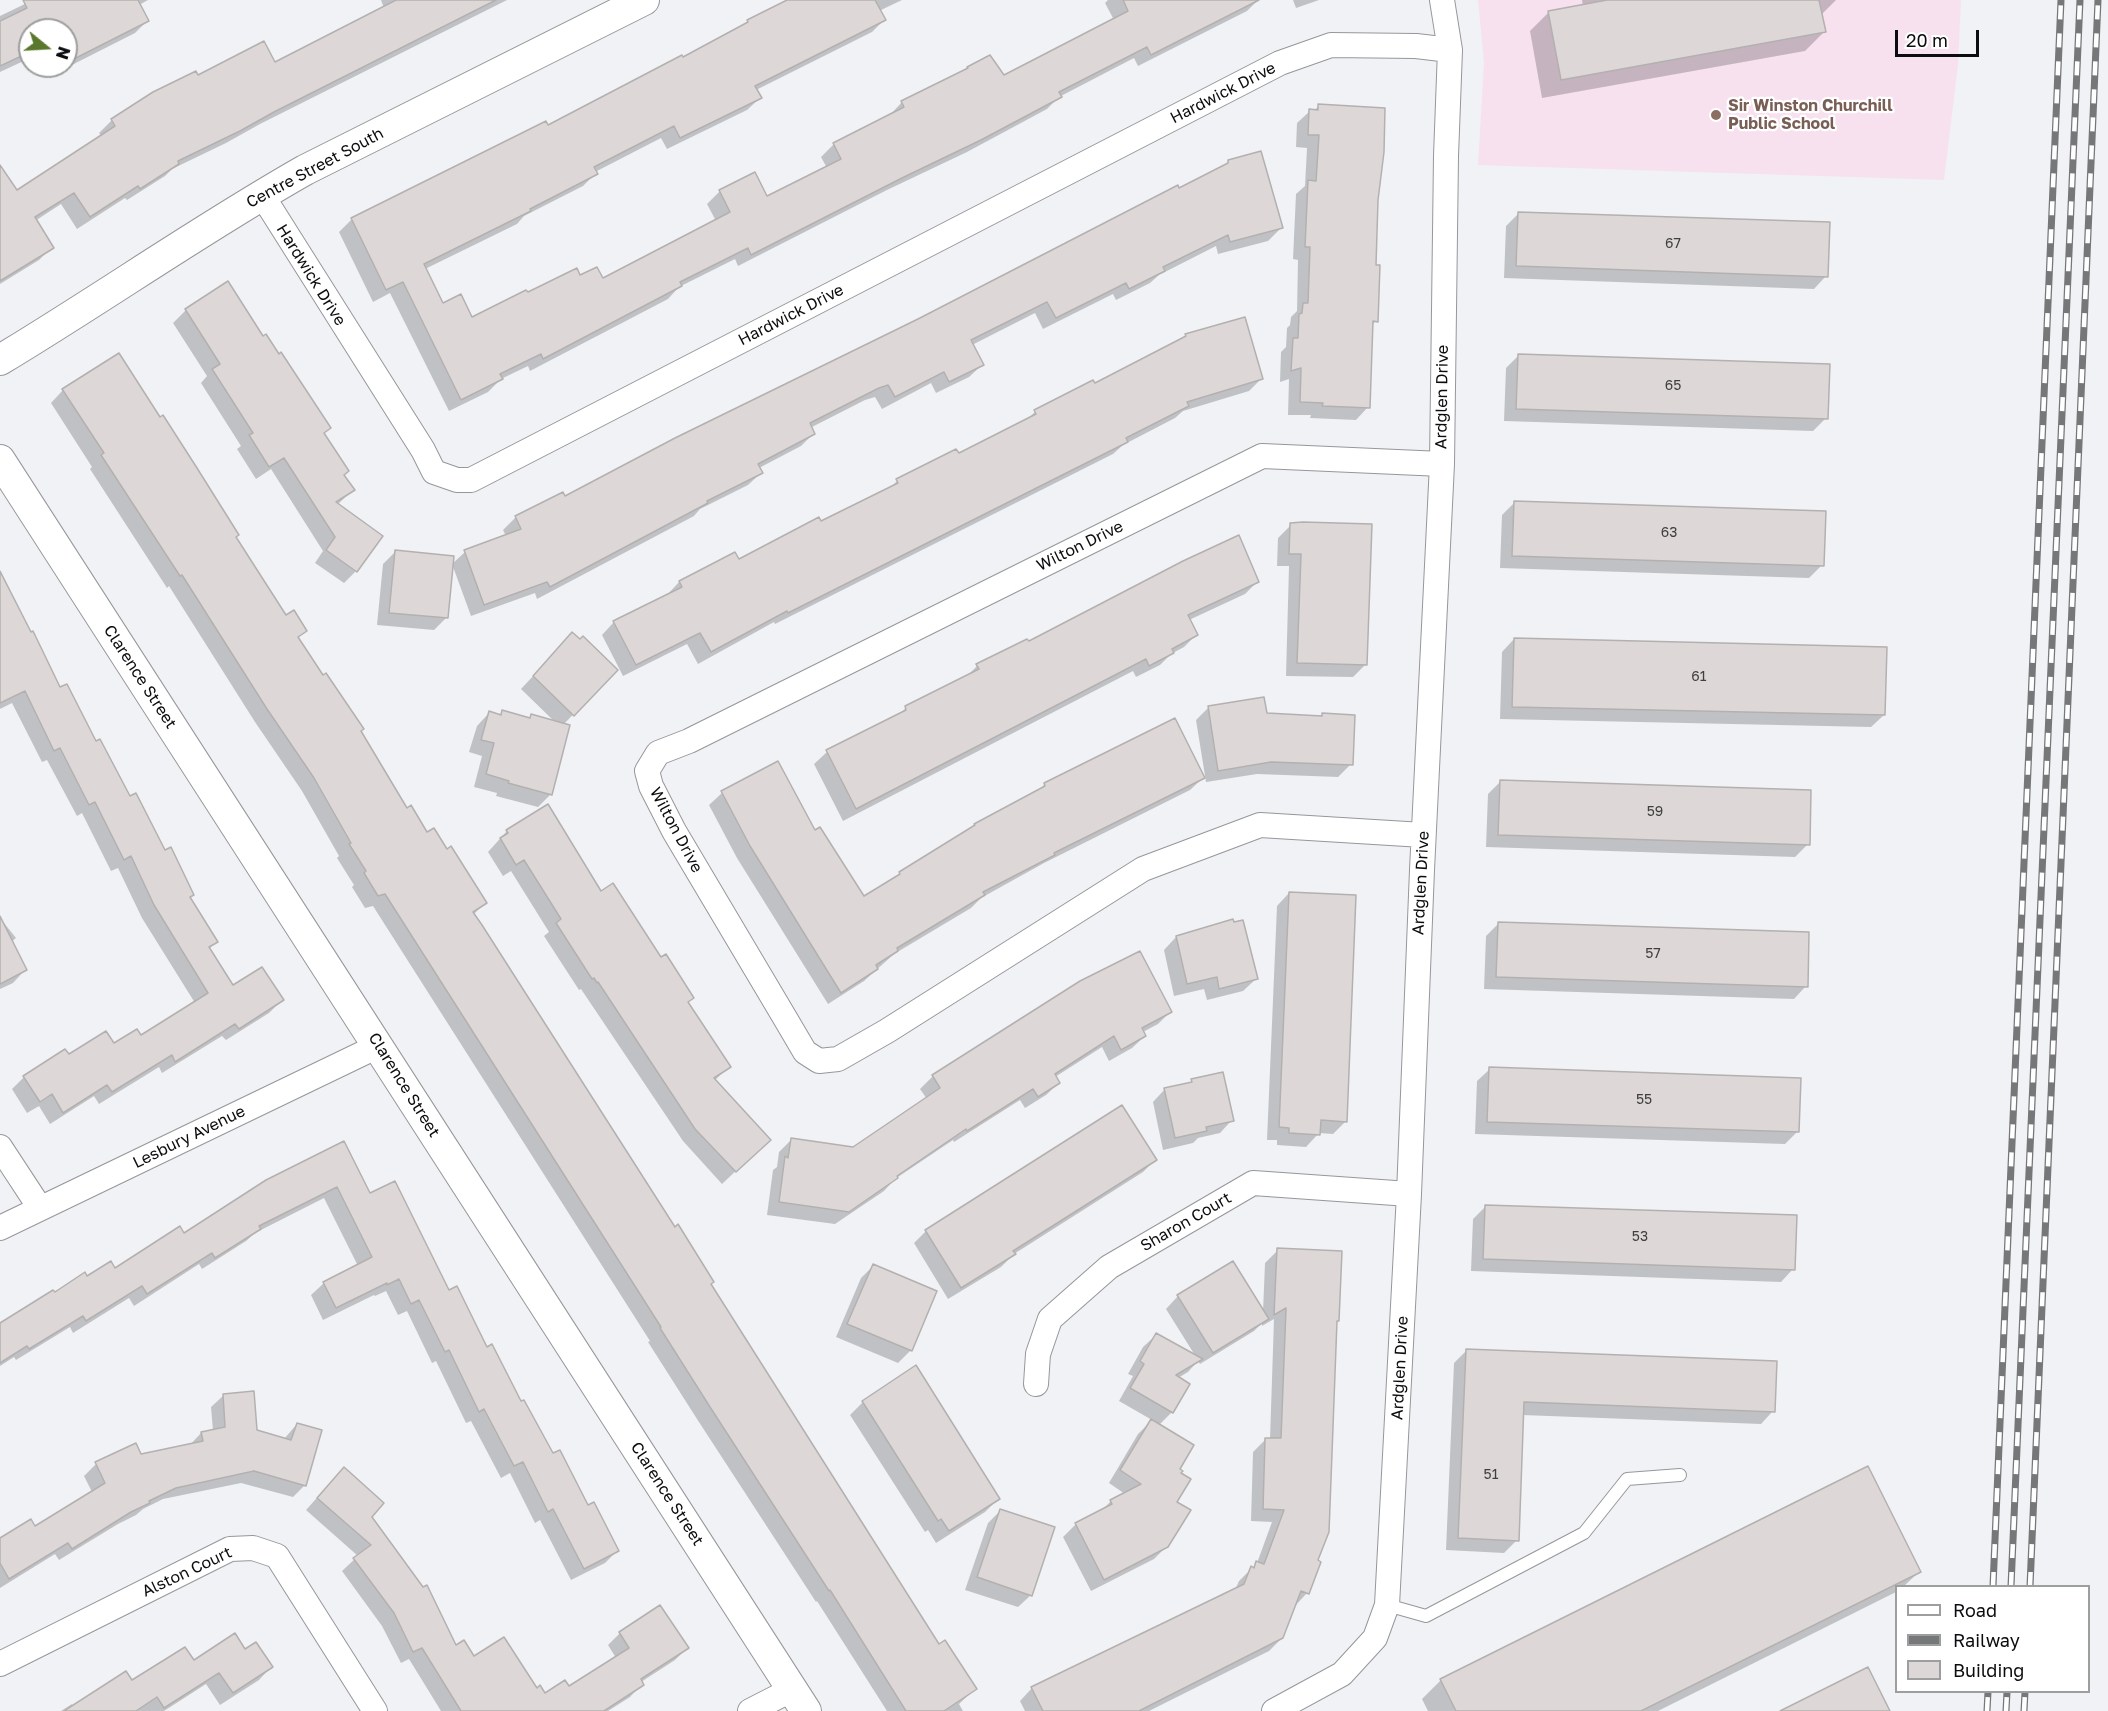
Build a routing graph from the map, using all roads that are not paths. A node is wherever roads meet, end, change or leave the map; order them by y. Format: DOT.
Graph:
graph roads {
  1 [pos="644,0"];
  2 [pos="1442,0"];
  3 [pos="1450,50"];
  4 [pos="261,195"];
  5 [pos="0,360"];
  6 [pos="0,460"];
  7 [pos="1442,464"];
  8 [pos="1424,835"];
  9 [pos="378,1046"];
  10 [pos="0,1147"];
  11 [pos="1409,1194"];
  12 [pos="40,1208"];
  13 [pos="0,1228"];
  14 [pos="1035,1383"];
  15 [pos="1680,1475"];
  16 [pos="1387,1605"];
  17 [pos="0,1664"];
  18 [pos="799,1700"];
  19 [pos="375,1711"];
  20 [pos="750,1711"];
  21 [pos="1274,1711"];
  1 -- 4 [label="street, Centre Street South"];
  2 -- 3 [label="street, Ardglen Drive"];
  3 -- 4 [label="street, Hardwick Drive"];
  3 -- 7 [label="street, Ardglen Drive"];
  4 -- 5 [label="street, Centre Street South"];
  6 -- 9 [label="street, Clarence Street"];
  7 -- 8 [label="street, Ardglen Drive"];
  7 -- 8 [label="street, Wilton Drive"];
  8 -- 11 [label="street, Ardglen Drive"];
  9 -- 12 [label="street, Lesbury Avenue"];
  9 -- 18 [label="street, Clarence Street"];
  10 -- 12 [label="street"];
  11 -- 14 [label="street, Sharon Court"];
  11 -- 16 [label="street, Ardglen Drive"];
  12 -- 13 [label="street, Lesbury Avenue"];
  15 -- 16 [label="lane"];
  16 -- 21 [label="street, Ardglen Drive"];
  17 -- 19 [label="street, Alston Court"];
  18 -- 20 [label="street"];
}
